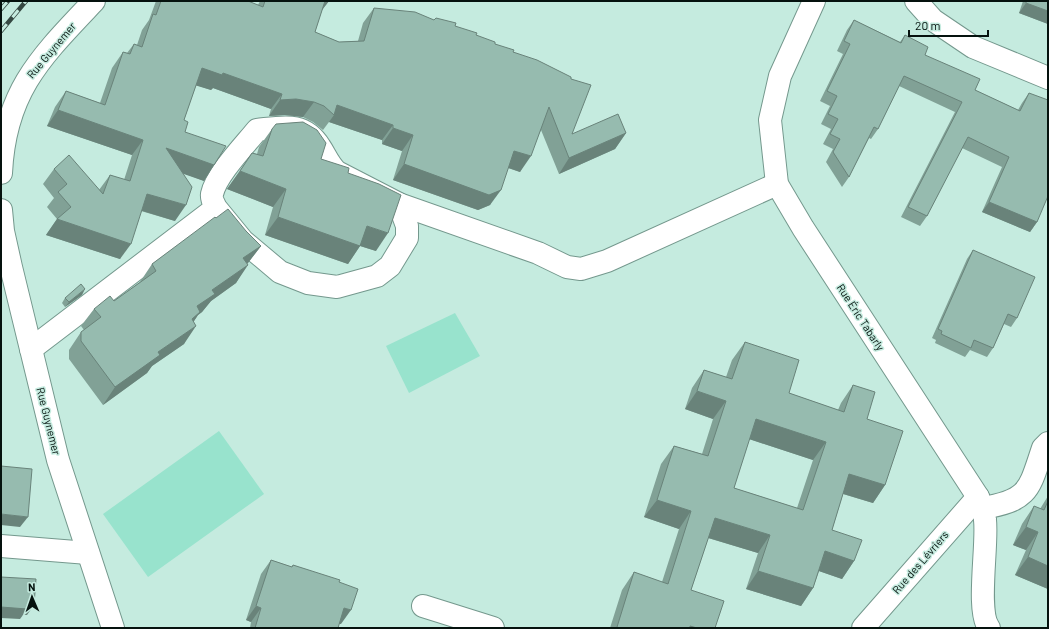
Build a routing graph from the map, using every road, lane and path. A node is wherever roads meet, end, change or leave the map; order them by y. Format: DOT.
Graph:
graph roads {
  1 [pos="94,1"];
  2 [pos="814,1"];
  3 [pos="916,1"];
  4 [pos="1048,78"];
  5 [pos="1,173"];
  6 [pos="777,184"];
  7 [pos="399,204"];
  8 [pos="216,208"];
  9 [pos="1,210"];
  10 [pos="31,349"];
  11 [pos="1048,443"];
  12 [pos="980,502"];
  13 [pos="1,546"];
  14 [pos="88,553"];
  15 [pos="423,606"];
  16 [pos="113,628"];
  17 [pos="493,628"];
  18 [pos="863,628"];
  19 [pos="989,628"];
  1 -- 5 [label="street, Rue Guynemer"];
  2 -- 6 [label="street, Rue Éric Tabarly"];
  3 -- 4 [label="street"];
  6 -- 7 [label="street"];
  6 -- 12 [label="street, Rue Éric Tabarly"];
  7 -- 8 [label="street"];
  7 -- 8 [label="street"];
  8 -- 10 [label="street"];
  9 -- 10 [label="street, Rue Guynemer"];
  10 -- 14 [label="street, Rue Guynemer"];
  11 -- 12 [label="street"];
  12 -- 18 [label="street, Rue des Lévriers"];
  12 -- 19 [label="street, Rue Éric Tabarly"];
  13 -- 14 [label="street"];
  14 -- 16 [label="street, Rue Guynemer"];
  15 -- 17 [label="street"];
}
